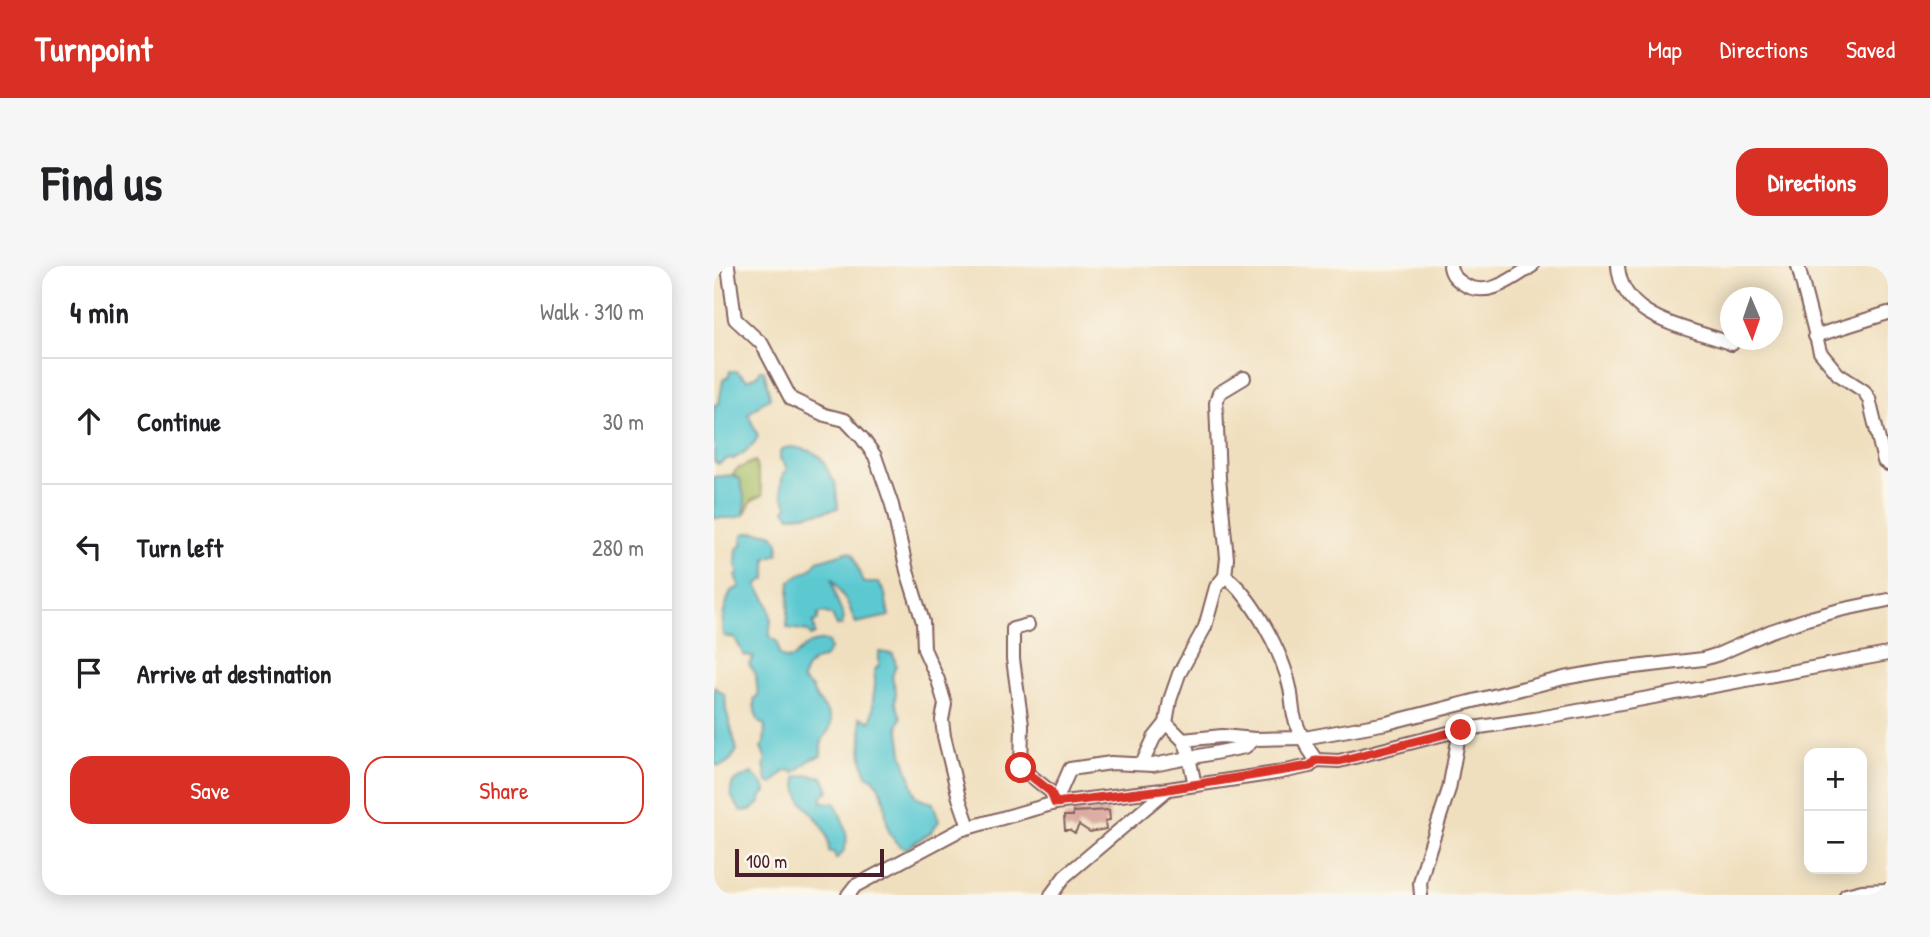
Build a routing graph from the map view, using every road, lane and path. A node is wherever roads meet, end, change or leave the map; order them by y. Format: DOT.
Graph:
graph roads {
  1 [pos="730,266"];
  2 [pos="1450,266"];
  3 [pos="1532,266"];
  4 [pos="1618,266"];
  5 [pos="1798,266"];
  6 [pos="1888,313"];
  7 [pos="1815,336"];
  8 [pos="1720,339"];
  9 [pos="1244,377"];
  10 [pos="1888,464"];
  11 [pos="1225,576"];
  12 [pos="1888,600"];
  13 [pos="1027,625"];
  14 [pos="1888,654"];
  15 [pos="1166,723"];
  16 [pos="1461,730"];
  17 [pos="1304,738"];
  18 [pos="1255,739"];
  19 [pos="1183,740"];
  20 [pos="1191,758"];
  21 [pos="1316,760"];
  22 [pos="1142,764"];
  23 [pos="1195,785"];
  24 [pos="1168,789"];
  25 [pos="1055,803"];
  26 [pos="969,827"];
  27 [pos="1888,890"];
  28 [pos="848,895"];
  29 [pos="1051,895"];
  30 [pos="1421,895"];
  31 [pos="1846,895"];
  1 -- 26 [label="street"];
  2 -- 3 [label="street"];
  4 -- 8 [label="street"];
  5 -- 7 [label="street"];
  6 -- 7 [label="street"];
  7 -- 10 [label="street"];
  9 -- 11 [label="street"];
  11 -- 15 [label="street"];
  11 -- 17 [label="street"];
  12 -- 17 [label="street"];
  13 -- 25 [label="street"];
  14 -- 16 [label="street"];
  15 -- 19 [label="street"];
  15 -- 22 [label="street"];
  16 -- 21 [label="street"];
  16 -- 30 [label="street"];
  17 -- 18 [label="street"];
  17 -- 21 [label="street"];
  18 -- 19 [label="street"];
  18 -- 20 [label="street"];
  19 -- 20 [label="street"];
  20 -- 22 [label="street"];
  20 -- 23 [label="street"];
  21 -- 23 [label="street"];
  22 -- 25 [label="street"];
  23 -- 24 [label="street"];
  24 -- 25 [label="street"];
  24 -- 29 [label="street"];
  25 -- 26 [label="street"];
  26 -- 28 [label="street"];
  27 -- 31 [label="street"];
}
